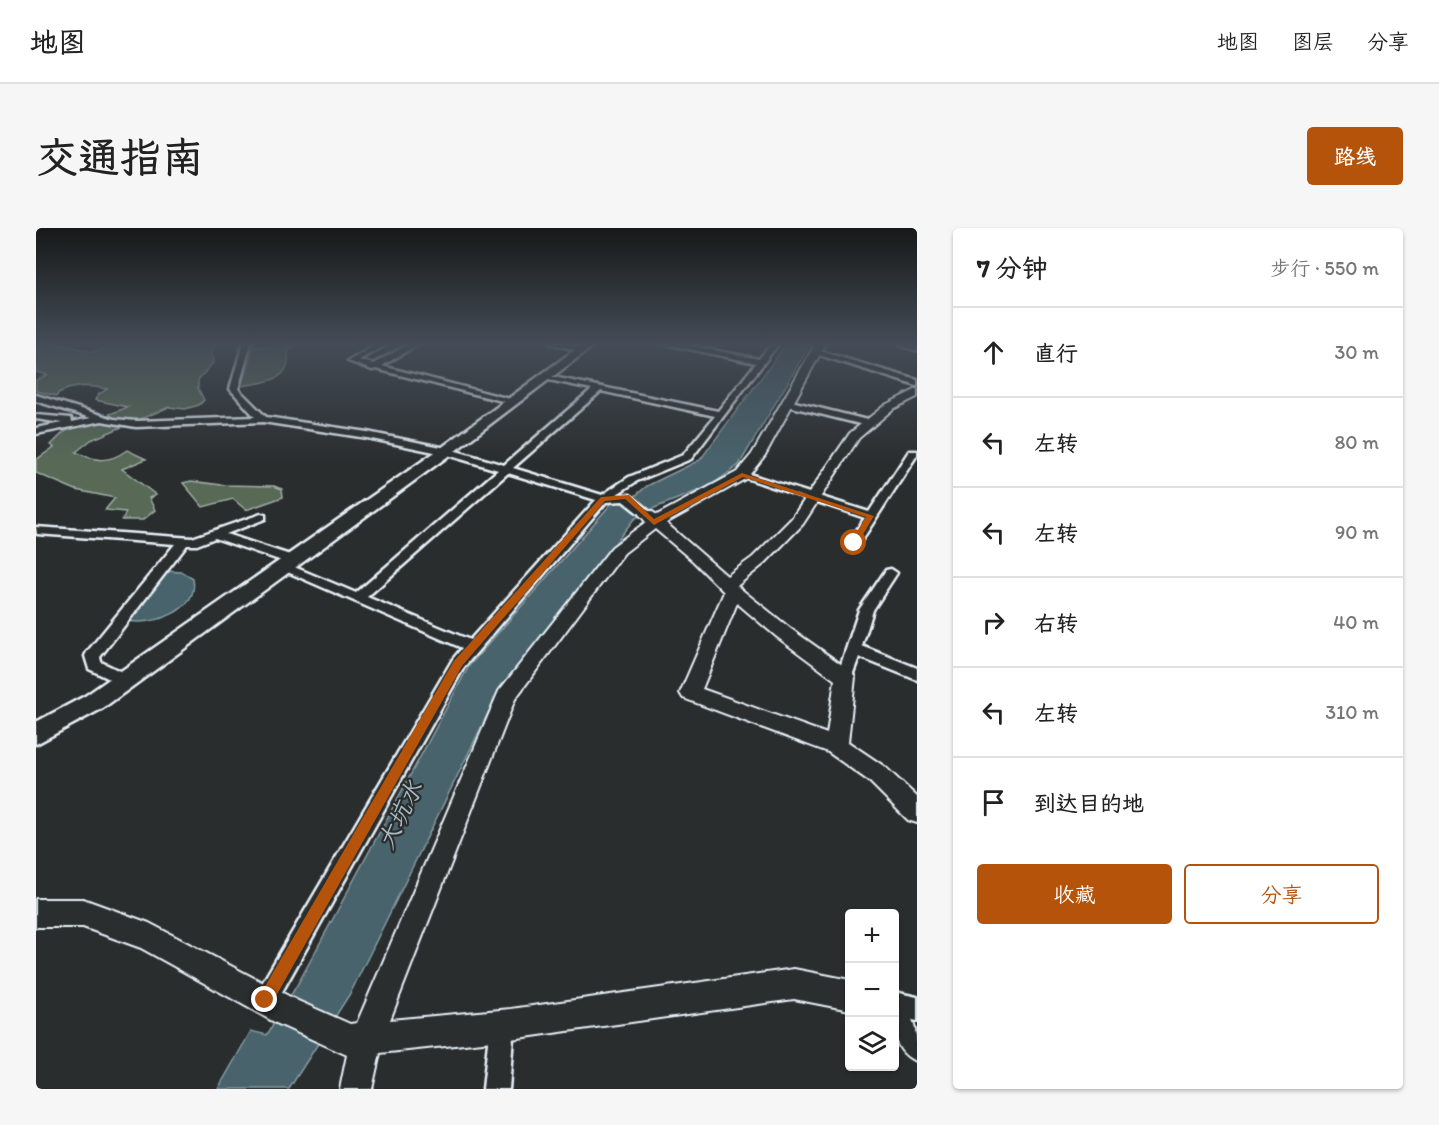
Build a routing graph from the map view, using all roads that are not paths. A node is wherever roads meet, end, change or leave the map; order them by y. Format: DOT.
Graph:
graph roads {
  1 [pos="236,383"];
  2 [pos="437,383"];
  3 [pos="539,383"];
  4 [pos="576,383"];
  5 [pos="744,383"];
  6 [pos="798,383"];
  7 [pos="599,388"];
  8 [pos="917,392"];
  9 [pos="38,400"];
  10 [pos="514,401"];
  11 [pos="787,403"];
  12 [pos="720,414"];
  13 [pos="39,417"];
  14 [pos="100,418"];
  15 [pos="263,419"];
  16 [pos="868,423"];
  17 [pos="37,432"];
  18 [pos="446,451"];
  19 [pos="913,453"];
  20 [pos="505,469"];
  21 [pos="742,475"];
  22 [pos="815,498"];
  23 [pos="603,499"];
  24 [pos="871,516"];
  25 [pos="261,517"];
  26 [pos="650,518"];
  27 [pos="37,530"];
  28 [pos="215,534"];
  29 [pos="183,542"];
  30 [pos="854,543"];
  31 [pos="287,564"];
  32 [pos="891,573"];
  33 [pos="730,588"];
  34 [pos="358,598"];
  35 [pos="473,646"];
  36 [pos="854,649"];
  37 [pos="917,674"];
  38 [pos="845,677"];
  39 [pos="125,680"];
  40 [pos="36,735"];
  41 [pos="836,746"];
  42 [pos="917,812"];
  43 [pos="36,913"];
  44 [pos="845,994"];
  45 [pos="899,1005"];
  46 [pos="276,1006"];
  47 [pos="917,1009"];
  48 [pos="895,1017"];
  49 [pos="502,1024"];
  50 [pos="358,1039"];
  51 [pos="917,1046"];
  52 [pos="356,1089"];
  53 [pos="496,1089"];
  1 -- 15 [label="street"];
  2 -- 10 [label="street"];
  3 -- 10 [label="main road"];
  4 -- 7 [label="street"];
  5 -- 12 [label="street"];
  6 -- 11 [label="street"];
  7 -- 12 [label="street"];
  7 -- 20 [label="street"];
  8 -- 16 [label="street"];
  9 -- 14 [label="street"];
  10 -- 18 [label="main road"];
  11 -- 16 [label="street"];
  11 -- 21 [label="street"];
  12 -- 23 [label="street"];
  13 -- 14 [label="street"];
  14 -- 15 [label="street"];
  14 -- 17 [label="street"];
  15 -- 18 [label="street"];
  16 -- 22 [label="street"];
  18 -- 20 [label="street"];
  18 -- 31 [label="main road"];
  19 -- 24 [label="street"];
  20 -- 23 [label="street"];
  20 -- 34 [label="street"];
  21 -- 22 [label="street"];
  21 -- 26 [label="street"];
  22 -- 24 [label="street"];
  22 -- 33 [label="street"];
  23 -- 26 [label="street"];
  23 -- 35 [label="street"];
  24 -- 30 [label="street"];
  25 -- 28 [label="street"];
  26 -- 33 [label="street"];
  26 -- 50 [label="street"];
  27 -- 29 [label="street"];
  28 -- 29 [label="street"];
  28 -- 31 [label="street"];
  29 -- 39 [label="street"];
  31 -- 34 [label="street"];
  31 -- 39 [label="main road"];
  32 -- 36 [label="street"];
  33 -- 38 [label="street"];
  33 -- 41 [label="street"];
  34 -- 35 [label="street"];
  35 -- 46 [label="street"];
  36 -- 37 [label="street"];
  36 -- 38 [label="street"];
  38 -- 41 [label="street"];
  39 -- 40 [label="main road"];
  41 -- 42 [label="street"];
  43 -- 46 [label="street"];
  44 -- 49 [label="street"];
  45 -- 47 [label="street"];
  46 -- 50 [label="street"];
  48 -- 51 [label="street"];
  49 -- 50 [label="street"];
  49 -- 53 [label="street"];
  50 -- 52 [label="street"];
}
